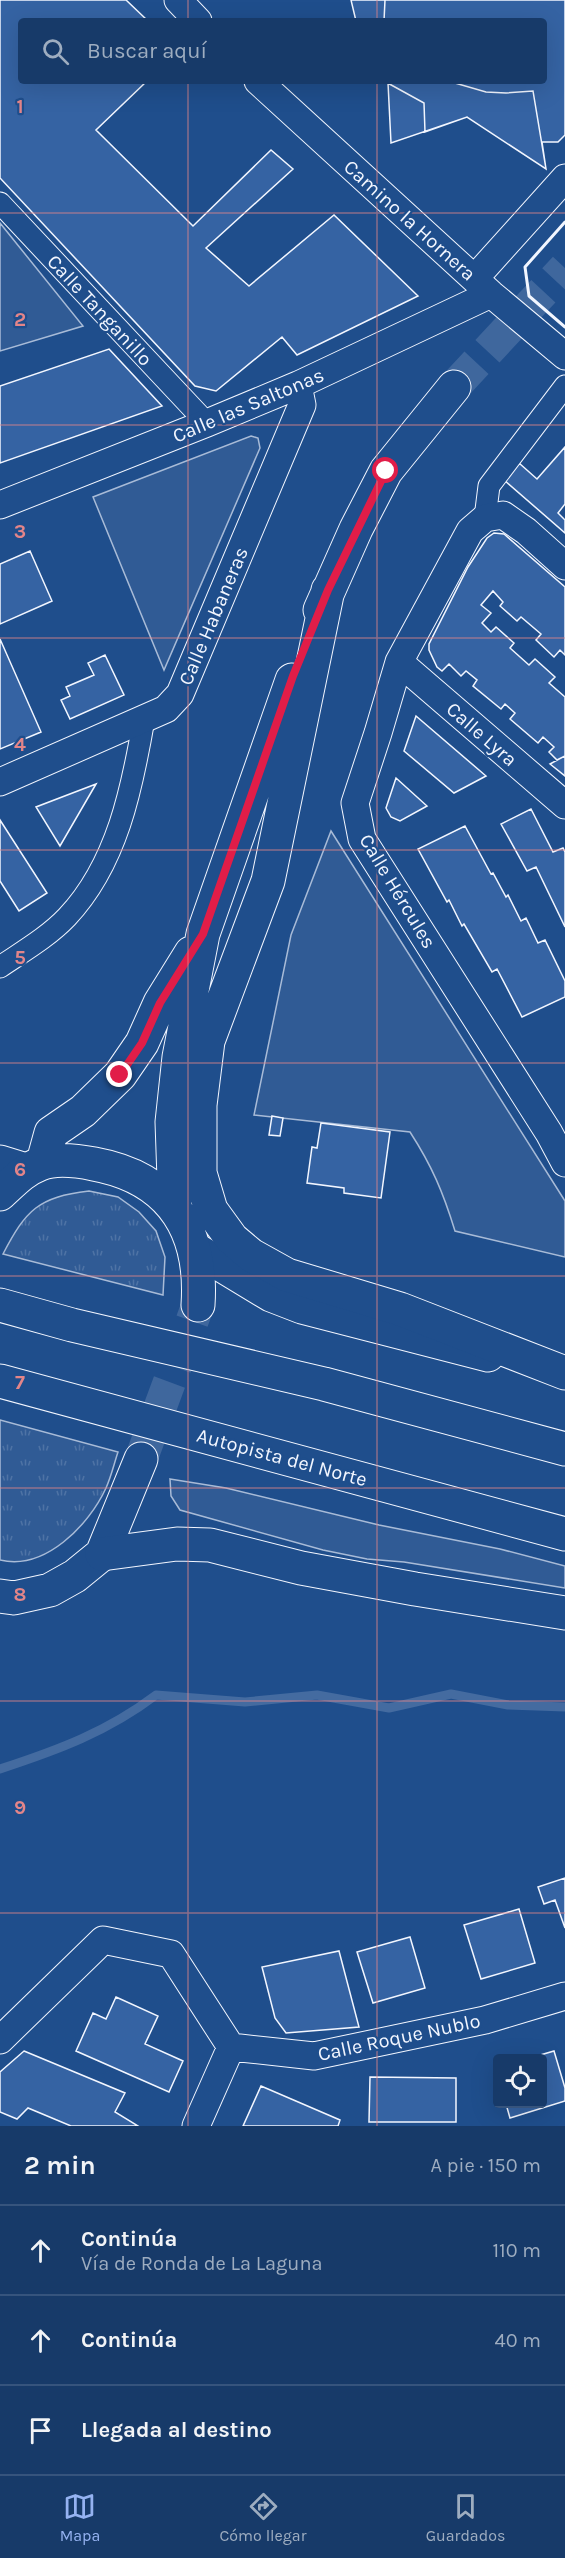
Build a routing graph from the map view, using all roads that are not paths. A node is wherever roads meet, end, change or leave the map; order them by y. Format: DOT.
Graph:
graph roads {
  1 [pos="178,0"];
  2 [pos="195,18"];
  3 [pos="261,84"];
  4 [pos="565,178"];
  5 [pos="0,203"];
  6 [pos="483,286"];
  7 [pos="565,356"];
  8 [pos="298,384"];
  9 [pos="565,386"];
  10 [pos="454,387"];
  11 [pos="200,416"];
  12 [pos="0,505"];
  13 [pos="484,518"];
  14 [pos="565,567"];
  15 [pos="328,590"];
  16 [pos="399,662"];
  17 [pos="144,719"];
  18 [pos="0,782"];
  19 [pos="565,805"];
  20 [pos="203,934"];
  21 [pos="0,966"];
  22 [pos="557,1129"];
  23 [pos="565,1163"];
  24 [pos="23,1165"];
  25 [pos="0,1194"];
  26 [pos="175,1208"];
  27 [pos="195,1249"];
  28 [pos="0,1305"];
  29 [pos="198,1305"];
  30 [pos="565,1374"];
  31 [pos="0,1381"];
  32 [pos="565,1449"];
  33 [pos="141,1460"];
  34 [pos="565,1534"];
  35 [pos="102,1554"];
  36 [pos="0,1596"];
  37 [pos="565,1613"];
  38 [pos="565,1996"];
  39 [pos="0,2040"];
  40 [pos="231,2047"];
  41 [pos="196,2126"];
  1 -- 2 [label="street"];
  3 -- 6 [label="street, Camino la Hornera"];
  4 -- 6 [label="street"];
  5 -- 11 [label="street, Calle Tanganillo"];
  6 -- 7 [label="street, Camino la Hornera"];
  6 -- 8 [label="street, Calle las Saltonas"];
  8 -- 12 [label="street, Calle las Saltonas"];
  8 -- 17 [label="street, Calle Habaneras"];
  9 -- 13 [label="street"];
  10 -- 15 [label="main road"];
  13 -- 14 [label="street"];
  13 -- 16 [label="street, Calle Hércules"];
  15 -- 20 [label="main road"];
  15 -- 30 [label="main road"];
  16 -- 19 [label="street, Calle Lyra"];
  16 -- 22 [label="street, Calle Hércules"];
  17 -- 18 [label="street, Calle Habaneras"];
  17 -- 21 [label="street"];
  20 -- 24 [label="main road"];
  20 -- 26 [label="main road"];
  22 -- 23 [label="street, Calle Hércules"];
  24 -- 25 [label="main road"];
  24 -- 26 [label="main road"];
  26 -- 27 [label="main road"];
  27 -- 29 [label="main road"];
  27 -- 30 [label="main road"];
  28 -- 32 [label="main road"];
  31 -- 34 [label="main road, Autopista del Norte"];
  33 -- 35 [label="main road"];
  35 -- 36 [label="main road"];
  35 -- 37 [label="main road"];
  38 -- 40 [label="street, Calle Roque Nublo"];
  39 -- 40 [label="street"];
  40 -- 41 [label="street"];
}
